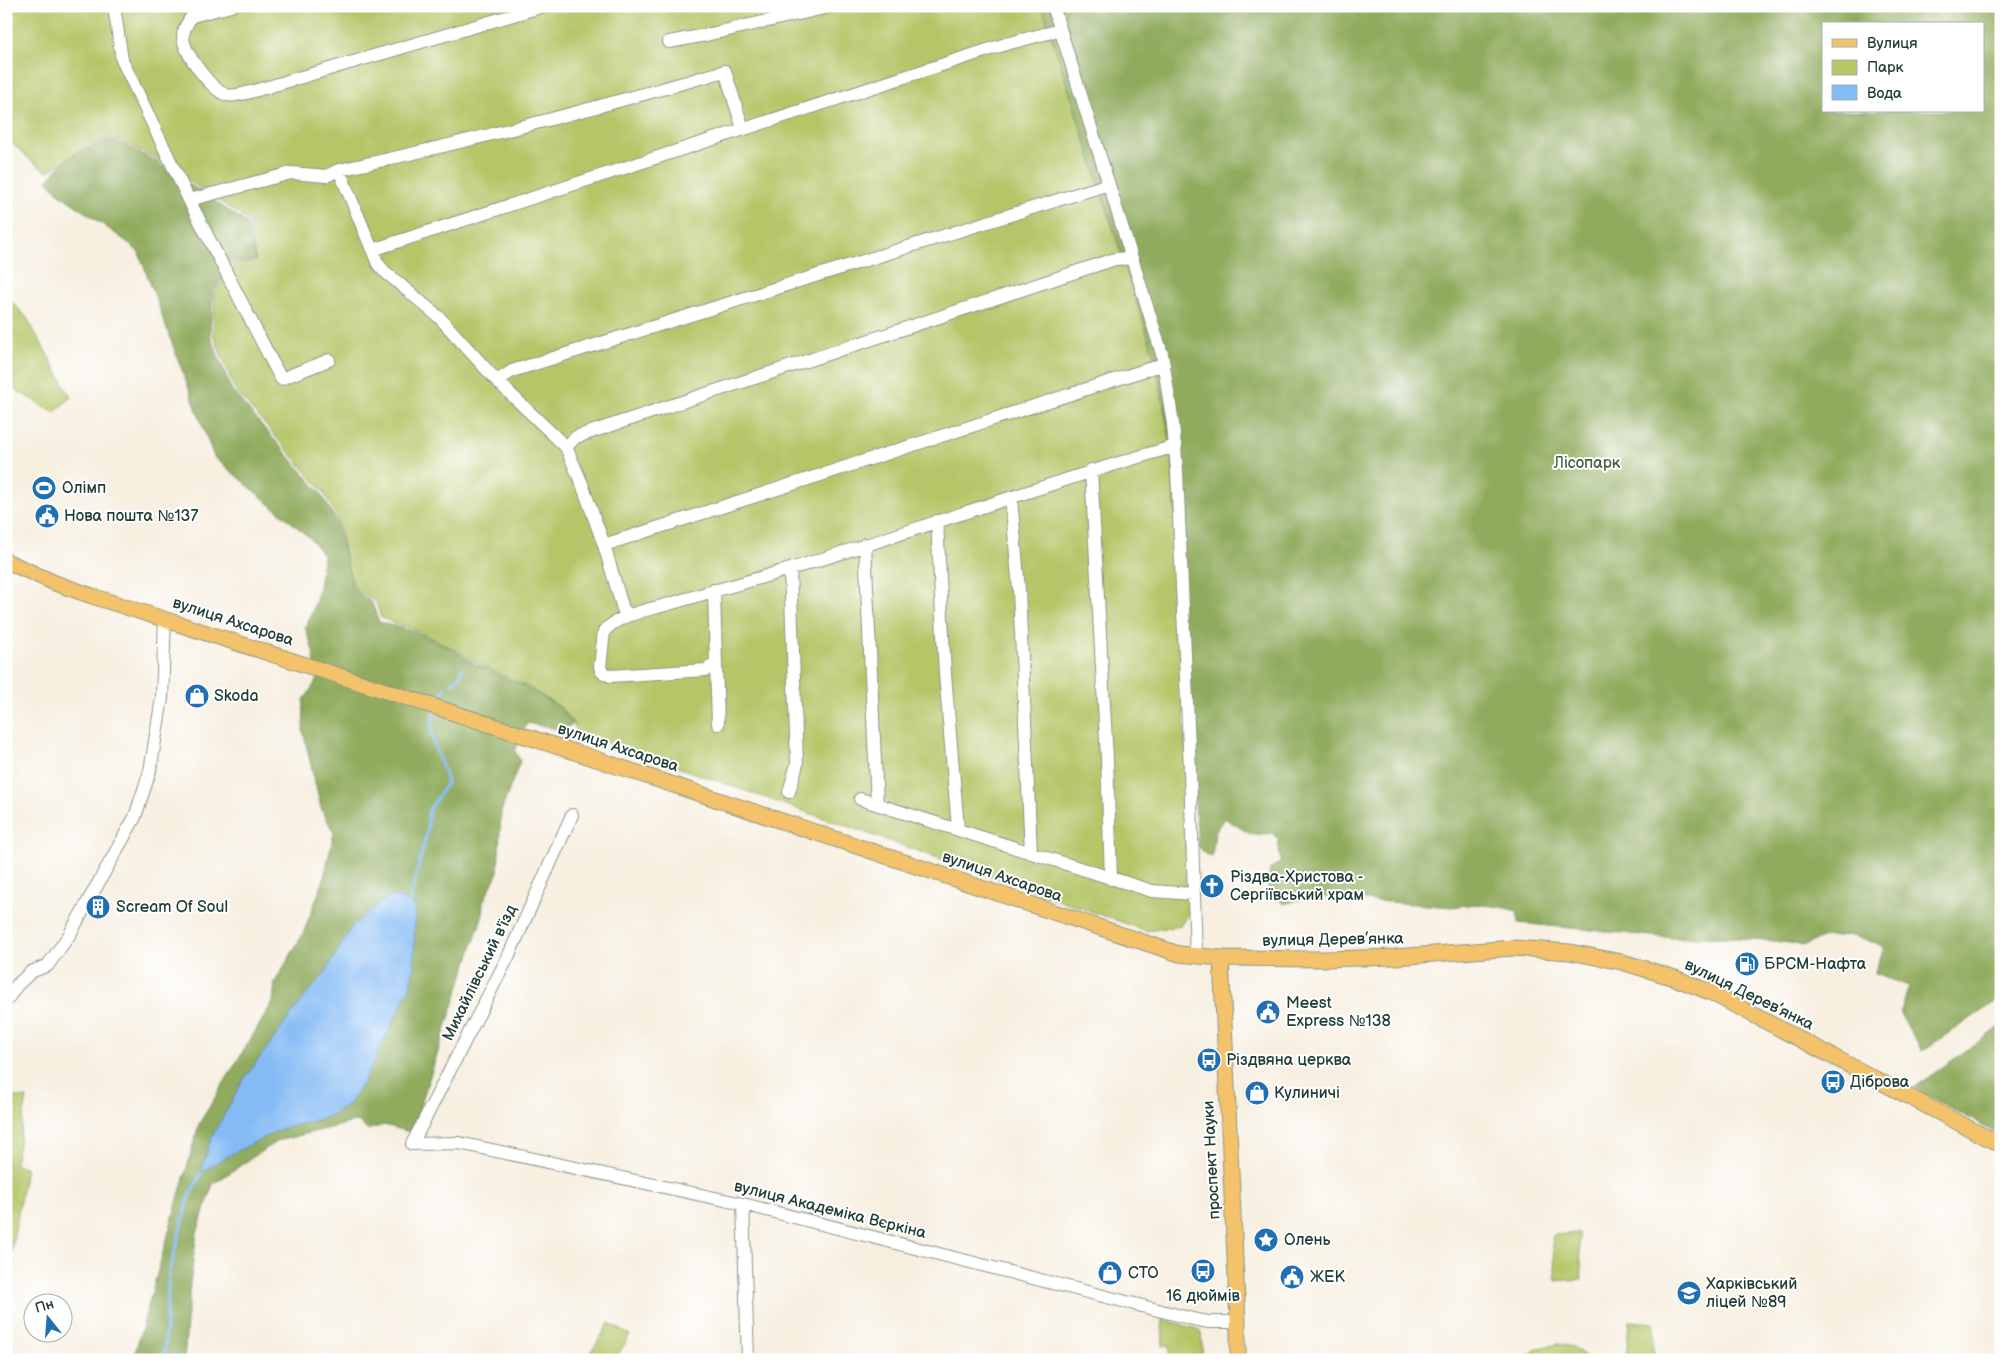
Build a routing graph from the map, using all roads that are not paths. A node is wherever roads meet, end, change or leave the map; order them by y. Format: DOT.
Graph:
graph roads {
  1 [pos="114,6"];
  2 [pos="231,6"];
  3 [pos="544,6"];
  4 [pos="833,6"];
  5 [pos="1053,6"];
  6 [pos="1060,30"];
  7 [pos="669,42"];
  8 [pos="743,130"];
  9 [pos="339,170"];
  10 [pos="1109,184"];
  11 [pos="189,200"];
  12 [pos="372,250"];
  13 [pos="1132,258"];
  14 [pos="329,360"];
  15 [pos="1164,364"];
  16 [pos="498,381"];
  17 [pos="1176,446"];
  18 [pos="566,447"];
  19 [pos="1091,470"];
  20 [pos="1011,496"];
  21 [pos="937,521"];
  22 [pos="865,544"];
  23 [pos="604,545"];
  24 [pos="6,561"];
  25 [pos="790,569"];
  26 [pos="714,590"];
  27 [pos="629,615"];
  28 [pos="165,619"];
  29 [pos="716,664"];
  30 [pos="718,724"];
  31 [pos="789,792"];
  32 [pos="860,799"];
  33 [pos="877,804"];
  34 [pos="572,814"];
  35 [pos="958,829"];
  36 [pos="1030,853"];
  37 [pos="1111,880"];
  38 [pos="1193,894"];
  39 [pos="1196,956"];
  40 [pos="1221,958"];
  41 [pos="6,1001"];
  42 [pos="412,1144"];
  43 [pos="2001,1145"];
  44 [pos="743,1204"];
  45 [pos="1238,1322"];
  46 [pos="748,1360"];
  47 [pos="1238,1360"];
  1 -- 11 [label="street"];
  2 -- 3 [label="street"];
  4 -- 7 [label="street"];
  5 -- 6 [label="street"];
  6 -- 8 [label="street"];
  6 -- 10 [label="street"];
  8 -- 9 [label="street"];
  8 -- 12 [label="street"];
  9 -- 11 [label="street"];
  9 -- 12 [label="street"];
  10 -- 13 [label="street"];
  10 -- 16 [label="street"];
  11 -- 14 [label="street"];
  12 -- 16 [label="street"];
  13 -- 15 [label="street"];
  13 -- 18 [label="street"];
  15 -- 17 [label="street"];
  15 -- 23 [label="street"];
  16 -- 18 [label="street"];
  17 -- 19 [label="street"];
  17 -- 38 [label="street"];
  18 -- 23 [label="street"];
  19 -- 20 [label="street"];
  19 -- 37 [label="street"];
  20 -- 21 [label="street"];
  20 -- 36 [label="street"];
  21 -- 22 [label="street"];
  21 -- 35 [label="street"];
  22 -- 25 [label="street"];
  22 -- 33 [label="street"];
  23 -- 27 [label="street"];
  24 -- 28 [label="main road, вулиця Ахсарова"];
  25 -- 26 [label="street"];
  25 -- 31 [label="street"];
  26 -- 27 [label="street"];
  26 -- 29 [label="street"];
  27 -- 29 [label="street"];
  28 -- 39 [label="main road, вулиця Ахсарова"];
  28 -- 41 [label="street"];
  29 -- 30 [label="street"];
  32 -- 33 [label="street"];
  33 -- 35 [label="street"];
  34 -- 42 [label="street, Михайлівський в'їзд"];
  35 -- 36 [label="street"];
  36 -- 37 [label="street"];
  37 -- 38 [label="street"];
  38 -- 39 [label="street"];
  39 -- 40 [label="main road, вулиця Ахсарова"];
  40 -- 43 [label="main road, вулиця Дерев’янка"];
  40 -- 45 [label="main road, проспект Науки"];
  42 -- 44 [label="street, вулиця Академіка Вєркіна"];
  44 -- 45 [label="street, вулиця Академіка Вєркіна"];
  44 -- 46 [label="street"];
  45 -- 47 [label="main road, проспект Науки"];
}
